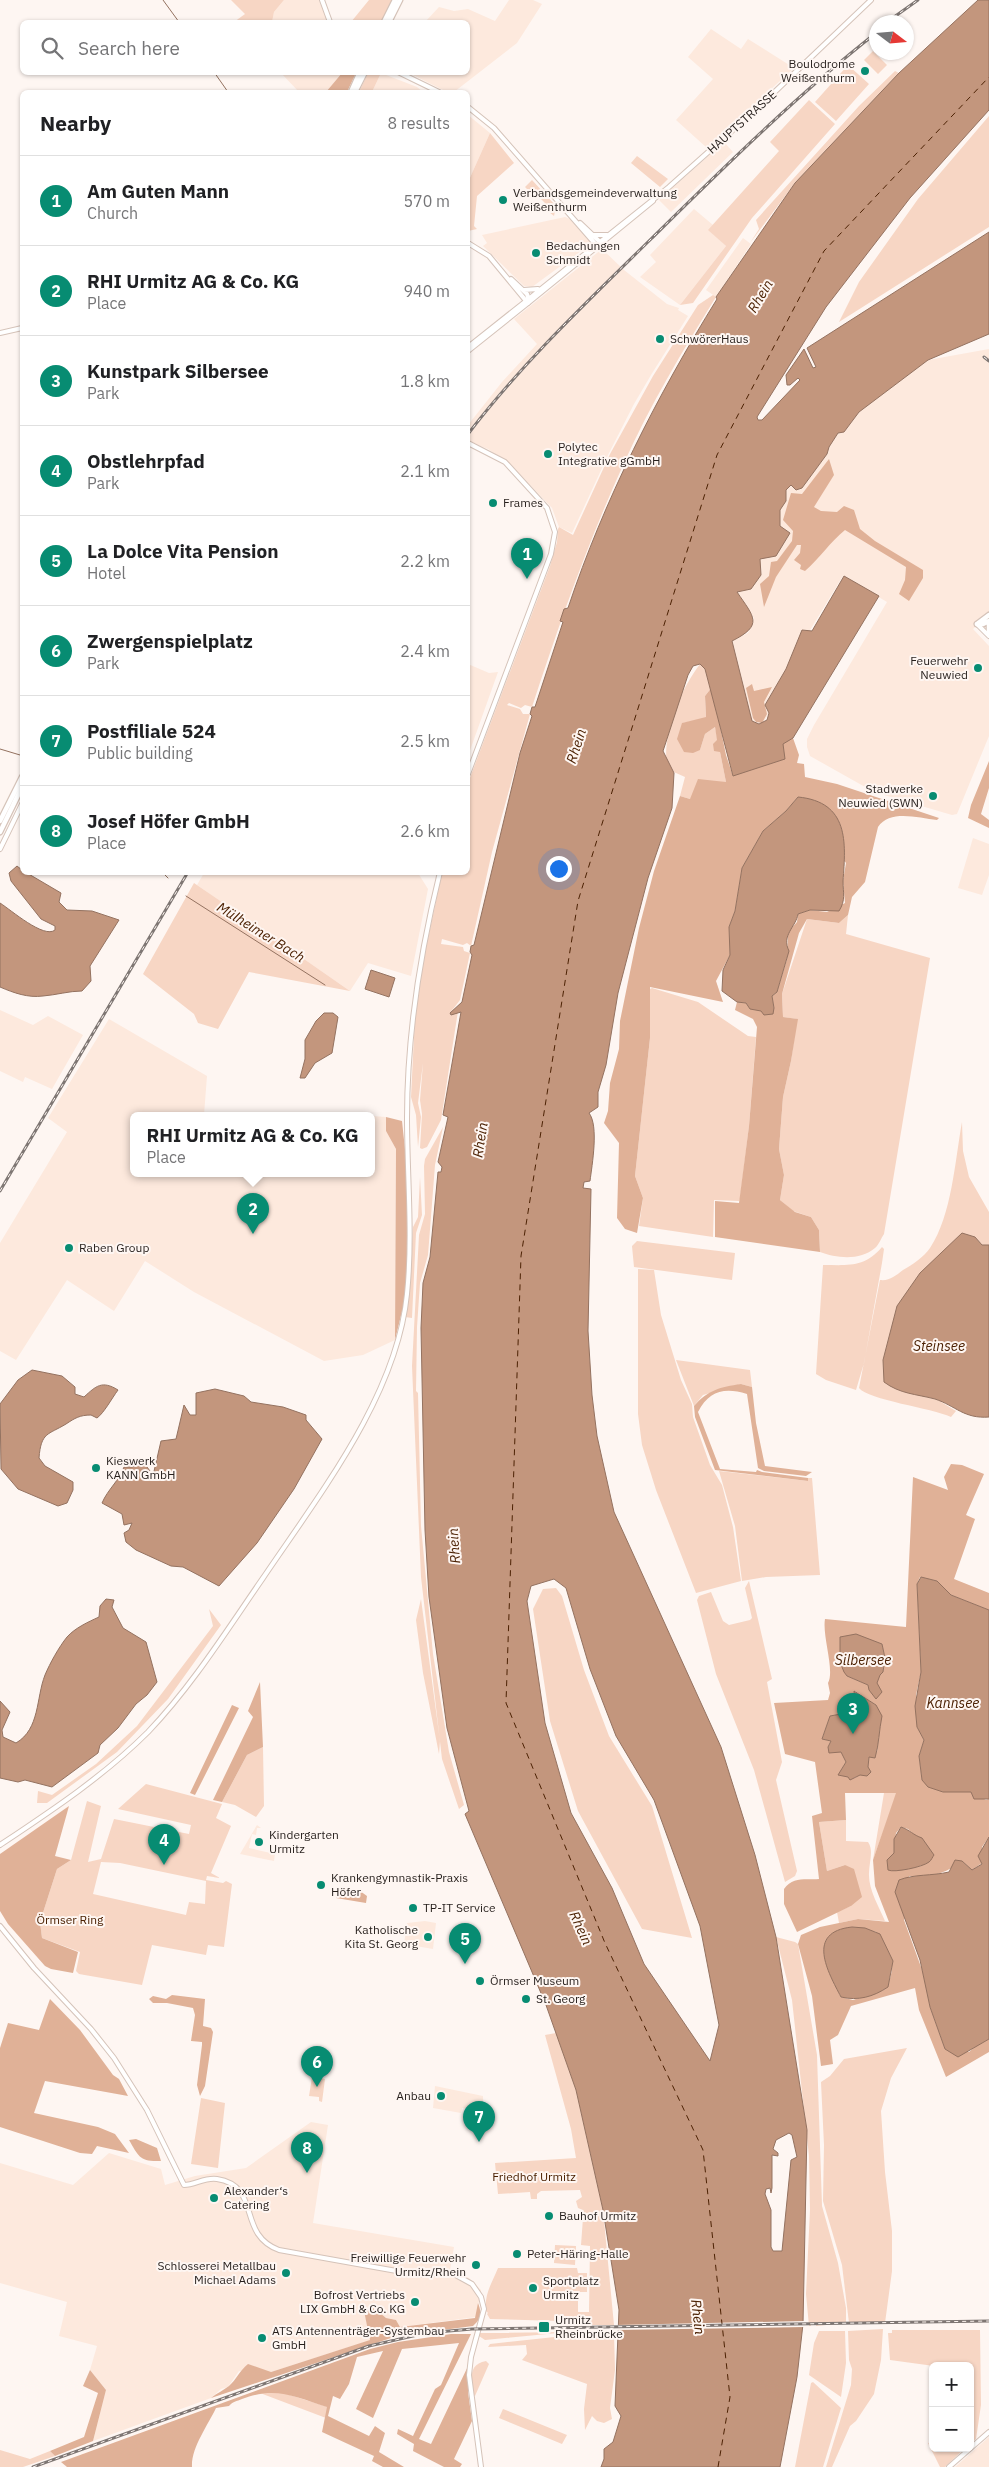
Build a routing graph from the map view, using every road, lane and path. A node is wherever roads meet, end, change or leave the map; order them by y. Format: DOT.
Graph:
graph roads {
  1 [pos="322,0"];
  2 [pos="395,0"];
  3 [pos="400,0"];
  4 [pos="871,0"];
  5 [pos="329,20"];
  6 [pos="385,20"];
  7 [pos="390,20"];
  8 [pos="358,75"];
  9 [pos="363,75"];
  10 [pos="404,75"];
  11 [pos="351,90"];
  12 [pos="356,90"];
  13 [pos="435,90"];
  14 [pos="470,109"];
  15 [pos="654,199"];
  16 [pos="578,222"];
  17 [pos="593,234"];
  18 [pos="607,235"];
  19 [pos="470,244"];
  20 [pos="599,244"];
  21 [pos="509,278"];
  22 [pos="542,288"];
  23 [pos="524,290"];
  24 [pos="528,301"];
  25 [pos="20,328"];
  26 [pos="0,333"];
  27 [pos="470,345"];
  28 [pos="470,349"];
  29 [pos="470,444"];
  30 [pos="989,615"];
  31 [pos="989,621"];
  32 [pos="977,624"];
  33 [pos="989,635"];
  34 [pos="470,769"];
  35 [pos="20,781"];
  36 [pos="20,791"];
  37 [pos="20,808"];
  38 [pos="0,821"];
  39 [pos="0,832"];
  40 [pos="0,849"];
  41 [pos="439,875"];
  42 [pos="0,1845"];
  43 [pos="0,1926"];
  44 [pos="989,2432"];
  45 [pos="481,2467"];
  46 [pos="949,2467"];
  1 -- 5 [label="street"];
  2 -- 6 [label="highway"];
  3 -- 7 [label="highway"];
  4 -- 15 [label="street, HAUPTSTRASSE"];
  8 -- 11 [label="highway"];
  9 -- 12 [label="highway"];
  10 -- 13 [label="street"];
  14 -- 16 [label="street"];
  15 -- 18 [label="street, HAUPTSTRASSE"];
  15 -- 20 [label="street, HAUPTSTRASSE"];
  16 -- 17 [label="street"];
  16 -- 20 [label="street"];
  17 -- 18 [label="street"];
  17 -- 20 [label="street"];
  18 -- 20 [label="street, HAUPTSTRASSE"];
  19 -- 21 [label="street"];
  20 -- 22 [label="street"];
  20 -- 24 [label="street"];
  21 -- 23 [label="street"];
  21 -- 24 [label="street"];
  22 -- 23 [label="street"];
  22 -- 24 [label="street"];
  23 -- 24 [label="street"];
  24 -- 27 [label="street"];
  24 -- 28 [label="street"];
  25 -- 26 [label="street"];
  29 -- 34 [label="street"];
  30 -- 32 [label="highway"];
  31 -- 32 [label="highway"];
  31 -- 33 [label="highway"];
  32 -- 33 [label="street"];
  35 -- 38 [label="highway"];
  36 -- 39 [label="highway"];
  37 -- 40 [label="street"];
  41 -- 42 [label="street"];
  43 -- 45 [label="street"];
  44 -- 46 [label="street"];
}
